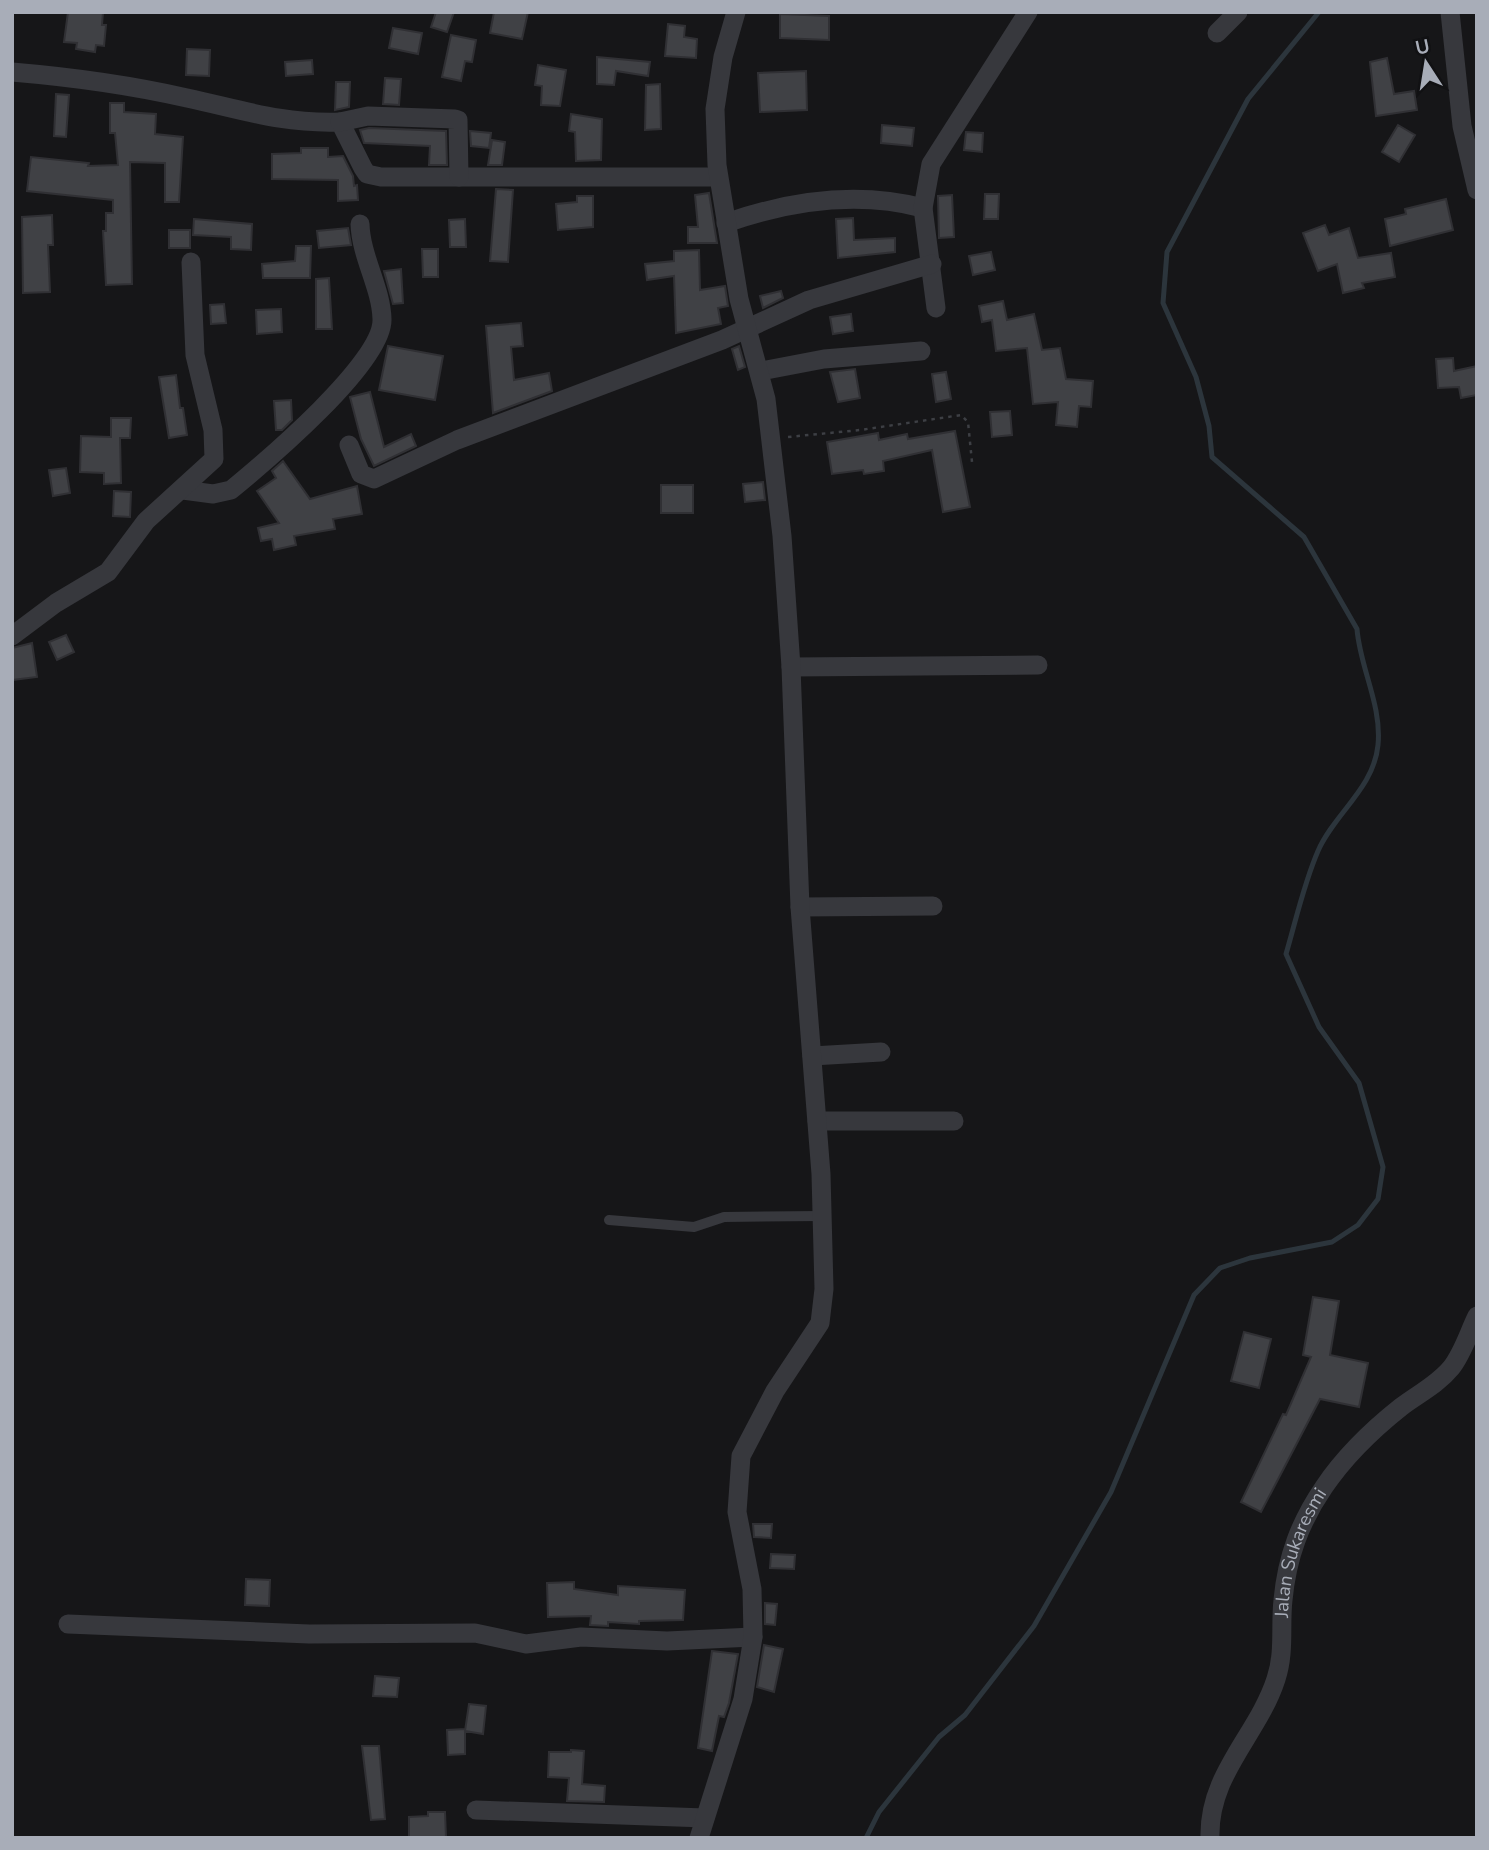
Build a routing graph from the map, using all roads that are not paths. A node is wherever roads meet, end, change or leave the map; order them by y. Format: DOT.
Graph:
graph roads {
  1 [pos="736,12"];
  2 [pos="1028,12"];
  3 [pos="1238,12"];
  4 [pos="1450,12"];
  5 [pos="1217,33"];
  6 [pos="12,72"];
  7 [pos="340,122"];
  8 [pos="460,177"];
  9 [pos="718,177"];
  10 [pos="1477,190"];
  11 [pos="923,208"];
  12 [pos="726,223"];
  13 [pos="360,225"];
  14 [pos="191,262"];
  15 [pos="932,264"];
  16 [pos="936,308"];
  17 [pos="748,327"];
  18 [pos="921,351"];
  19 [pos="761,371"];
  20 [pos="349,445"];
  21 [pos="183,490"];
  22 [pos="12,636"];
  23 [pos="1038,665"];
  24 [pos="791,667"];
  25 [pos="933,906"];
  26 [pos="800,907"];
  27 [pos="881,1052"];
  28 [pos="812,1056"];
  29 [pos="817,1121"];
  30 [pos="954,1121"];
  31 [pos="821,1216"];
  32 [pos="609,1220"];
  33 [pos="1477,1315"];
  34 [pos="68,1624"];
  35 [pos="753,1637"];
  36 [pos="476,1810"];
  37 [pos="705,1818"];
  38 [pos="699,1838"];
  39 [pos="1210,1838"];
  1 -- 9 [label="street"];
  2 -- 11 [label="street"];
  3 -- 5 [label="street"];
  4 -- 10 [label="street"];
  6 -- 7 [label="street"];
  7 -- 8 [label="street"];
  7 -- 8 [label="street"];
  8 -- 9 [label="street"];
  9 -- 12 [label="street"];
  11 -- 12 [label="street"];
  11 -- 15 [label="street"];
  12 -- 17 [label="street"];
  13 -- 21 [label="street"];
  14 -- 21 [label="street"];
  15 -- 16 [label="street"];
  15 -- 17 [label="street"];
  17 -- 19 [label="street"];
  17 -- 20 [label="street"];
  18 -- 19 [label="street"];
  19 -- 24 [label="street"];
  21 -- 22 [label="street"];
  23 -- 24 [label="street"];
  24 -- 26 [label="street"];
  25 -- 26 [label="street"];
  26 -- 28 [label="street"];
  27 -- 28 [label="street"];
  28 -- 29 [label="street"];
  29 -- 30 [label="street"];
  29 -- 31 [label="street"];
  31 -- 32 [label="lane"];
  31 -- 35 [label="street"];
  33 -- 39 [label="street, Jalan Sukaresmi"];
  34 -- 35 [label="street"];
  35 -- 37 [label="street"];
  36 -- 37 [label="street"];
  37 -- 38 [label="street"];
}
